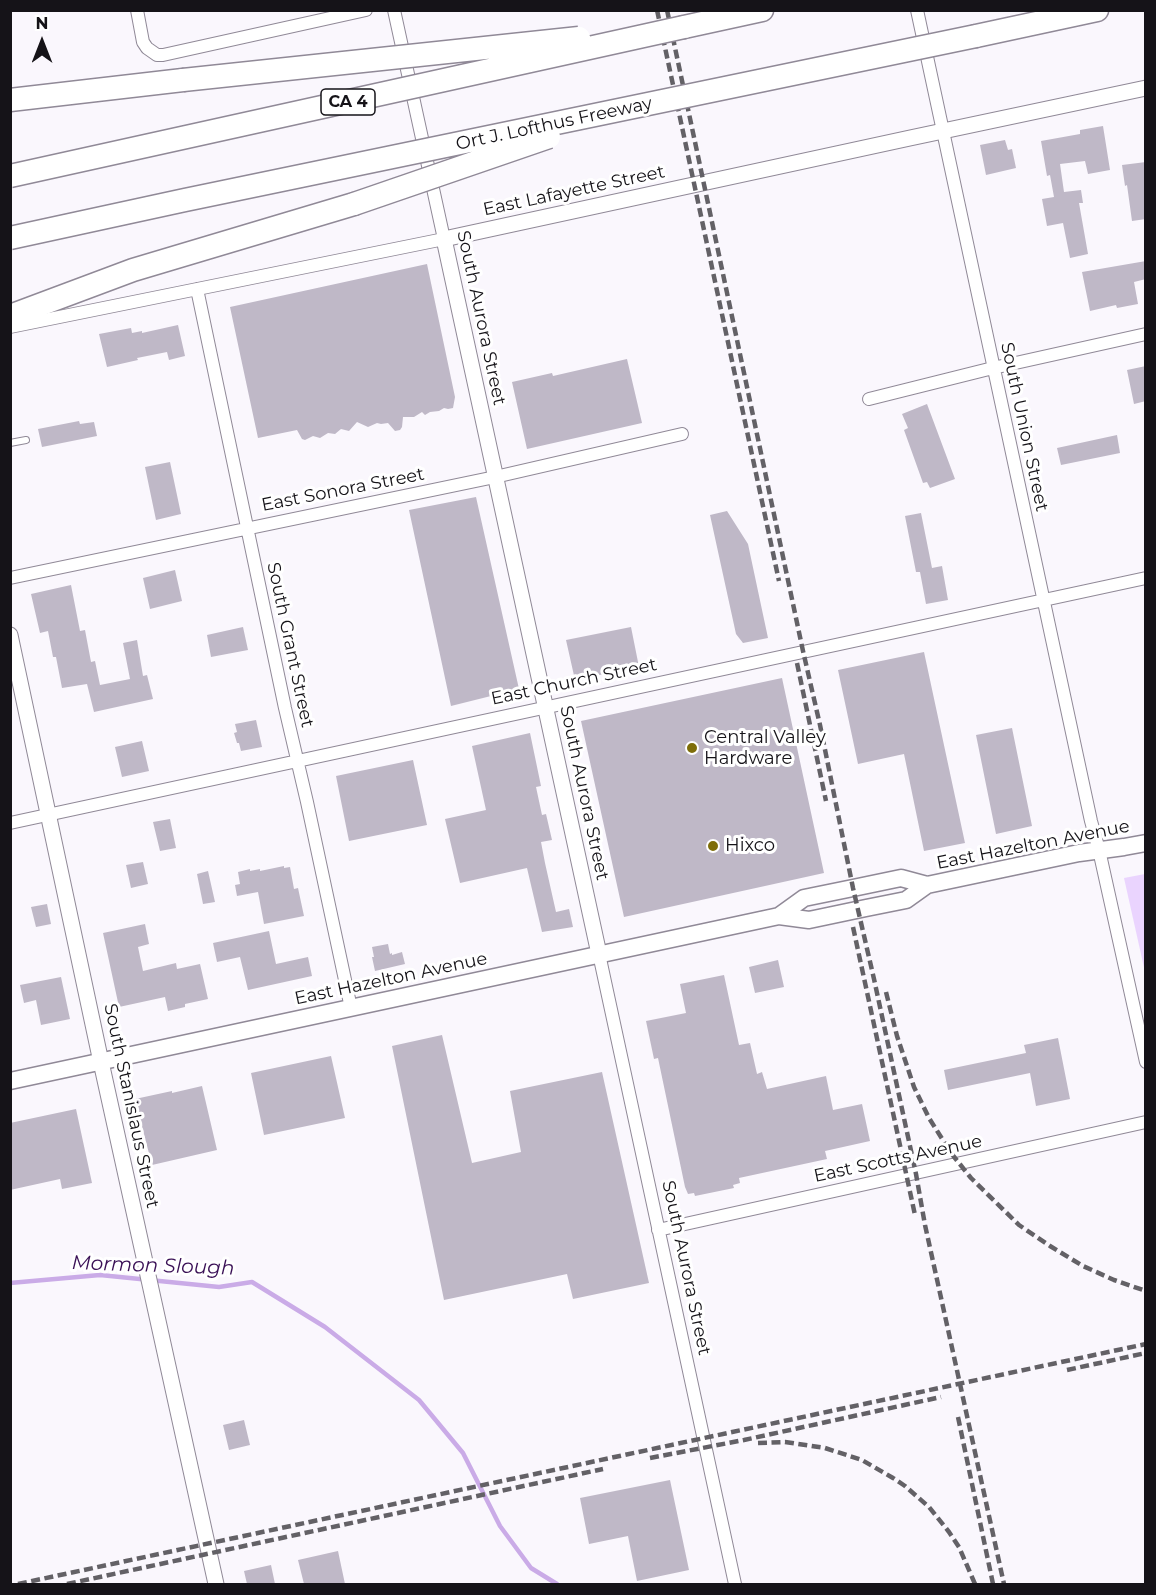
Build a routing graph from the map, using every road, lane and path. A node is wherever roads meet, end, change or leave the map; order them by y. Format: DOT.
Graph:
graph roads {
  1 [pos="137,10"];
  2 [pos="366,10"];
  3 [pos="394,10"];
  4 [pos="762,10"];
  5 [pos="917,10"];
  6 [pos="1097,10"];
  7 [pos="684,27"];
  8 [pos="1146,88"];
  9 [pos="10,100"];
  10 [pos="636,107"];
  11 [pos="944,130"];
  12 [pos="10,176"];
  13 [pos="10,238"];
  14 [pos="444,239"];
  15 [pos="197,289"];
  16 [pos="10,316"];
  17 [pos="10,327"];
  18 [pos="1146,334"];
  19 [pos="993,368"];
  20 [pos="869,399"];
  21 [pos="682,434"];
  22 [pos="26,440"];
  23 [pos="10,443"];
  24 [pos="495,477"];
  25 [pos="246,528"];
  26 [pos="10,578"];
  27 [pos="1146,578"];
  28 [pos="1043,600"];
  29 [pos="10,635"];
  30 [pos="545,707"];
  31 [pos="297,760"];
  32 [pos="48,815"];
  33 [pos="10,823"];
  34 [pos="1146,843"];
  35 [pos="1100,850"];
  36 [pos="598,954"];
  37 [pos="351,1008"];
  38 [pos="101,1062"];
  39 [pos="1146,1062"];
  40 [pos="10,1081"];
  41 [pos="1146,1122"];
  42 [pos="658,1230"];
  43 [pos="216,1584"];
  44 [pos="735,1584"];
  1 -- 2 [label="street"];
  3 -- 14 [label="street, South Aurora Street"];
  4 -- 7 [label="highway, CA 4"];
  5 -- 11 [label="street, South Union Street"];
  6 -- 10 [label="highway, Ort J. Lofthus Freeway, bridge"];
  7 -- 9 [label="highway, bridge"];
  7 -- 12 [label="highway, CA 4, bridge"];
  8 -- 11 [label="street, East Lafayette Street"];
  10 -- 13 [label="highway, Ort J. Lofthus Freeway, bridge"];
  10 -- 16 [label="highway, bridge"];
  11 -- 14 [label="street, East Lafayette Street"];
  11 -- 19 [label="street, South Union Street"];
  14 -- 15 [label="street, East Lafayette Street"];
  14 -- 24 [label="street, South Aurora Street"];
  15 -- 17 [label="street, East Lafayette Street"];
  15 -- 25 [label="street, South Grant Street"];
  18 -- 19 [label="street"];
  19 -- 20 [label="street"];
  19 -- 28 [label="street, South Union Street"];
  21 -- 24 [label="street, East Sonora Street"];
  22 -- 23 [label="lane"];
  24 -- 25 [label="street, East Sonora Street"];
  24 -- 30 [label="street, South Aurora Street"];
  25 -- 26 [label="street, East Sonora Street"];
  25 -- 31 [label="street, South Grant Street"];
  27 -- 28 [label="street, East Church Street"];
  28 -- 30 [label="street, East Church Street"];
  28 -- 35 [label="street, South Union Street"];
  29 -- 32 [label="street, South Stanislaus Street"];
  30 -- 31 [label="street, East Church Street"];
  30 -- 36 [label="street, South Aurora Street"];
  31 -- 32 [label="street, East Church Street"];
  31 -- 37 [label="street, South Grant Street"];
  32 -- 33 [label="street, East Church Street"];
  32 -- 38 [label="street, South Stanislaus Street"];
  34 -- 35 [label="main road, East Hazelton Avenue"];
  35 -- 36 [label="main road, East Hazelton Avenue"];
  35 -- 39 [label="street, South Union Street"];
  36 -- 37 [label="main road, East Hazelton Avenue"];
  36 -- 42 [label="street, South Aurora Street"];
  37 -- 38 [label="main road, East Hazelton Avenue"];
  38 -- 40 [label="main road, East Hazelton Avenue"];
  38 -- 43 [label="street, South Stanislaus Street"];
  41 -- 42 [label="street, East Scotts Avenue"];
  42 -- 44 [label="street, South Aurora Street"];
}
